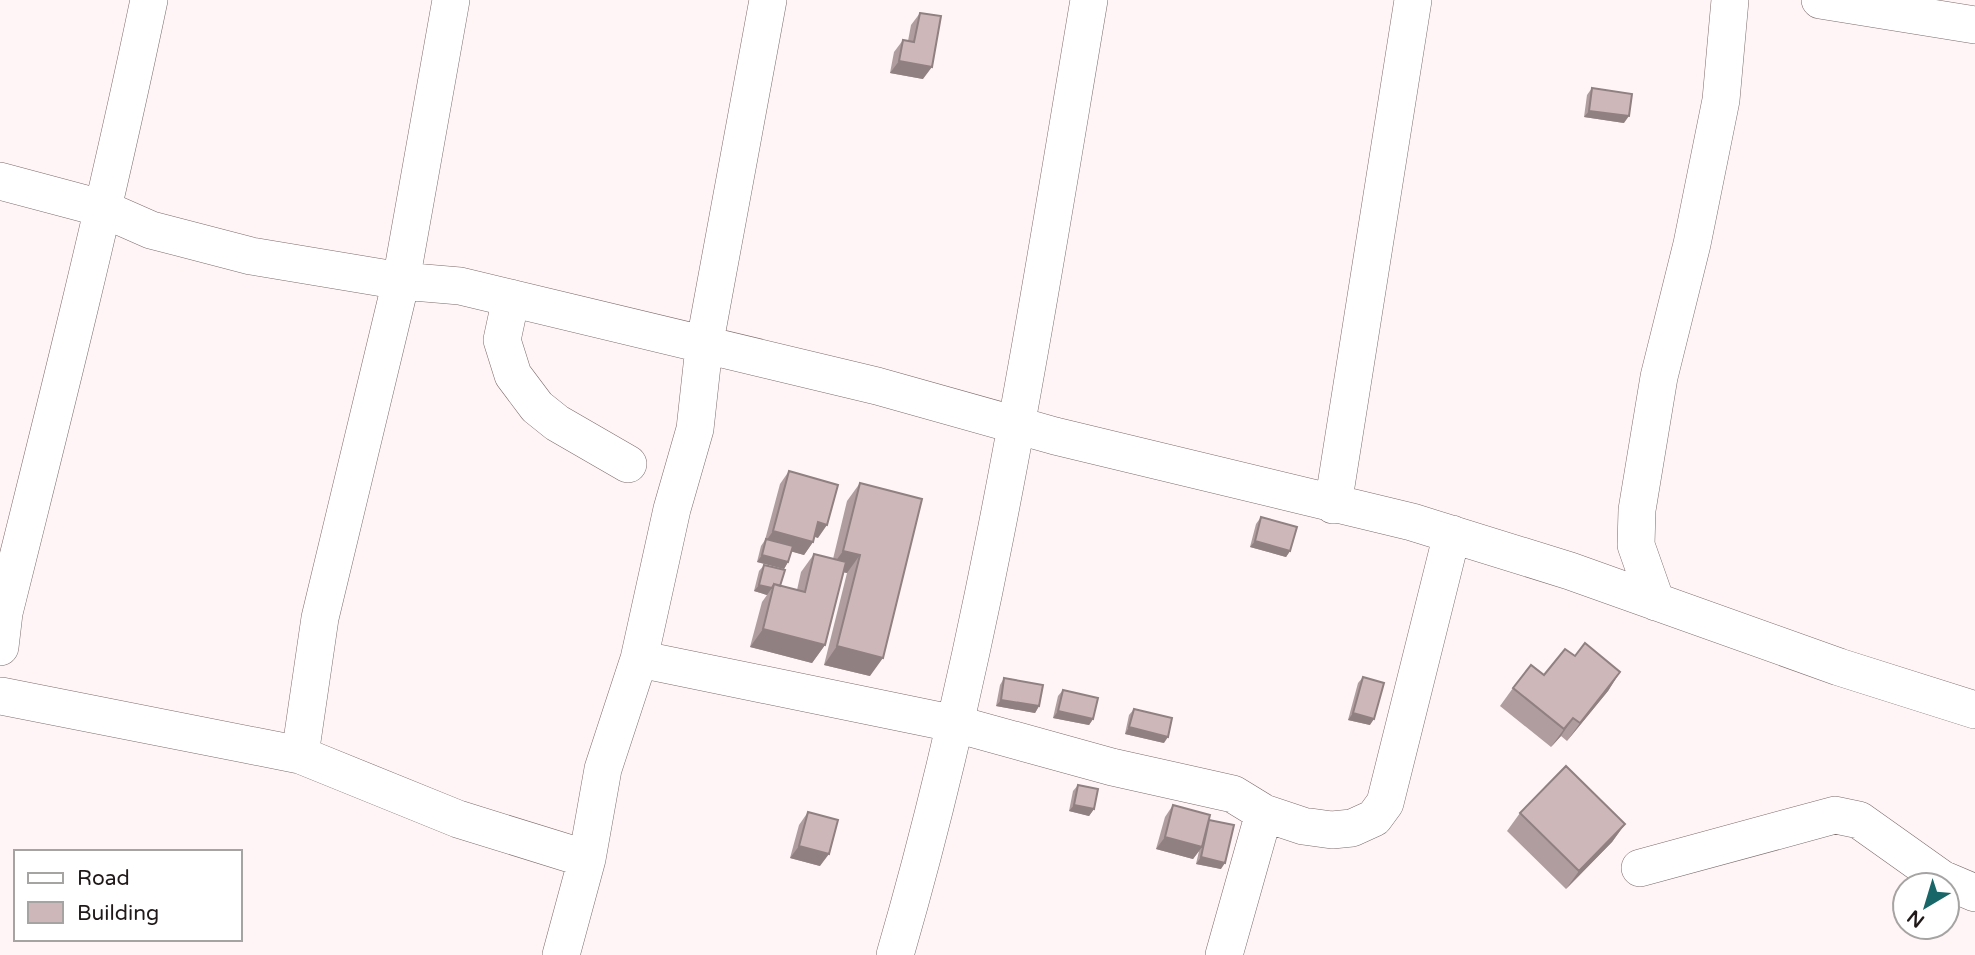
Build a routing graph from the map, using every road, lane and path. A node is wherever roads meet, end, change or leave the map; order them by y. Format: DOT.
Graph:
graph roads {
  1 [pos="149,0"];
  2 [pos="451,0"];
  3 [pos="768,0"];
  4 [pos="1089,0"];
  5 [pos="1413,0"];
  6 [pos="1730,0"];
  7 [pos="1820,0"];
  8 [pos="1975,25"];
  9 [pos="0,181"];
  10 [pos="101,208"];
  11 [pos="401,281"];
  12 [pos="511,298"];
  13 [pos="704,347"];
  14 [pos="1017,425"];
  15 [pos="628,464"];
  16 [pos="1333,505"];
  17 [pos="13,523"];
  18 [pos="1452,534"];
  19 [pos="1636,545"];
  20 [pos="1596,580"];
  21 [pos="1656,602"];
  22 [pos="0,647"];
  23 [pos="639,659"];
  24 [pos="0,701"];
  25 [pos="1975,710"];
  26 [pos="956,724"];
  27 [pos="300,755"];
  28 [pos="1264,813"];
  29 [pos="587,859"];
  30 [pos="1640,868"];
  31 [pos="1975,893"];
  32 [pos="561,955"];
  33 [pos="895,955"];
  34 [pos="1224,955"];
  1 -- 10 [label="street"];
  2 -- 11 [label="street"];
  3 -- 13 [label="street"];
  4 -- 14 [label="street"];
  5 -- 16 [label="street"];
  6 -- 19 [label="street"];
  7 -- 8 [label="street"];
  9 -- 10 [label="street"];
  10 -- 11 [label="street"];
  10 -- 17 [label="street"];
  11 -- 12 [label="street"];
  11 -- 27 [label="street"];
  12 -- 13 [label="street"];
  12 -- 15 [label="street"];
  13 -- 14 [label="street"];
  13 -- 23 [label="street"];
  14 -- 16 [label="street"];
  14 -- 26 [label="street"];
  16 -- 18 [label="street"];
  17 -- 22 [label="street"];
  18 -- 20 [label="street"];
  18 -- 28 [label="street"];
  19 -- 20 [label="street"];
  19 -- 21 [label="street"];
  20 -- 21 [label="street"];
  21 -- 25 [label="street"];
  23 -- 26 [label="street"];
  23 -- 29 [label="street"];
  24 -- 27 [label="street"];
  26 -- 28 [label="street"];
  26 -- 33 [label="street"];
  27 -- 29 [label="street"];
  28 -- 34 [label="street"];
  29 -- 32 [label="street"];
  30 -- 31 [label="street"];
}
